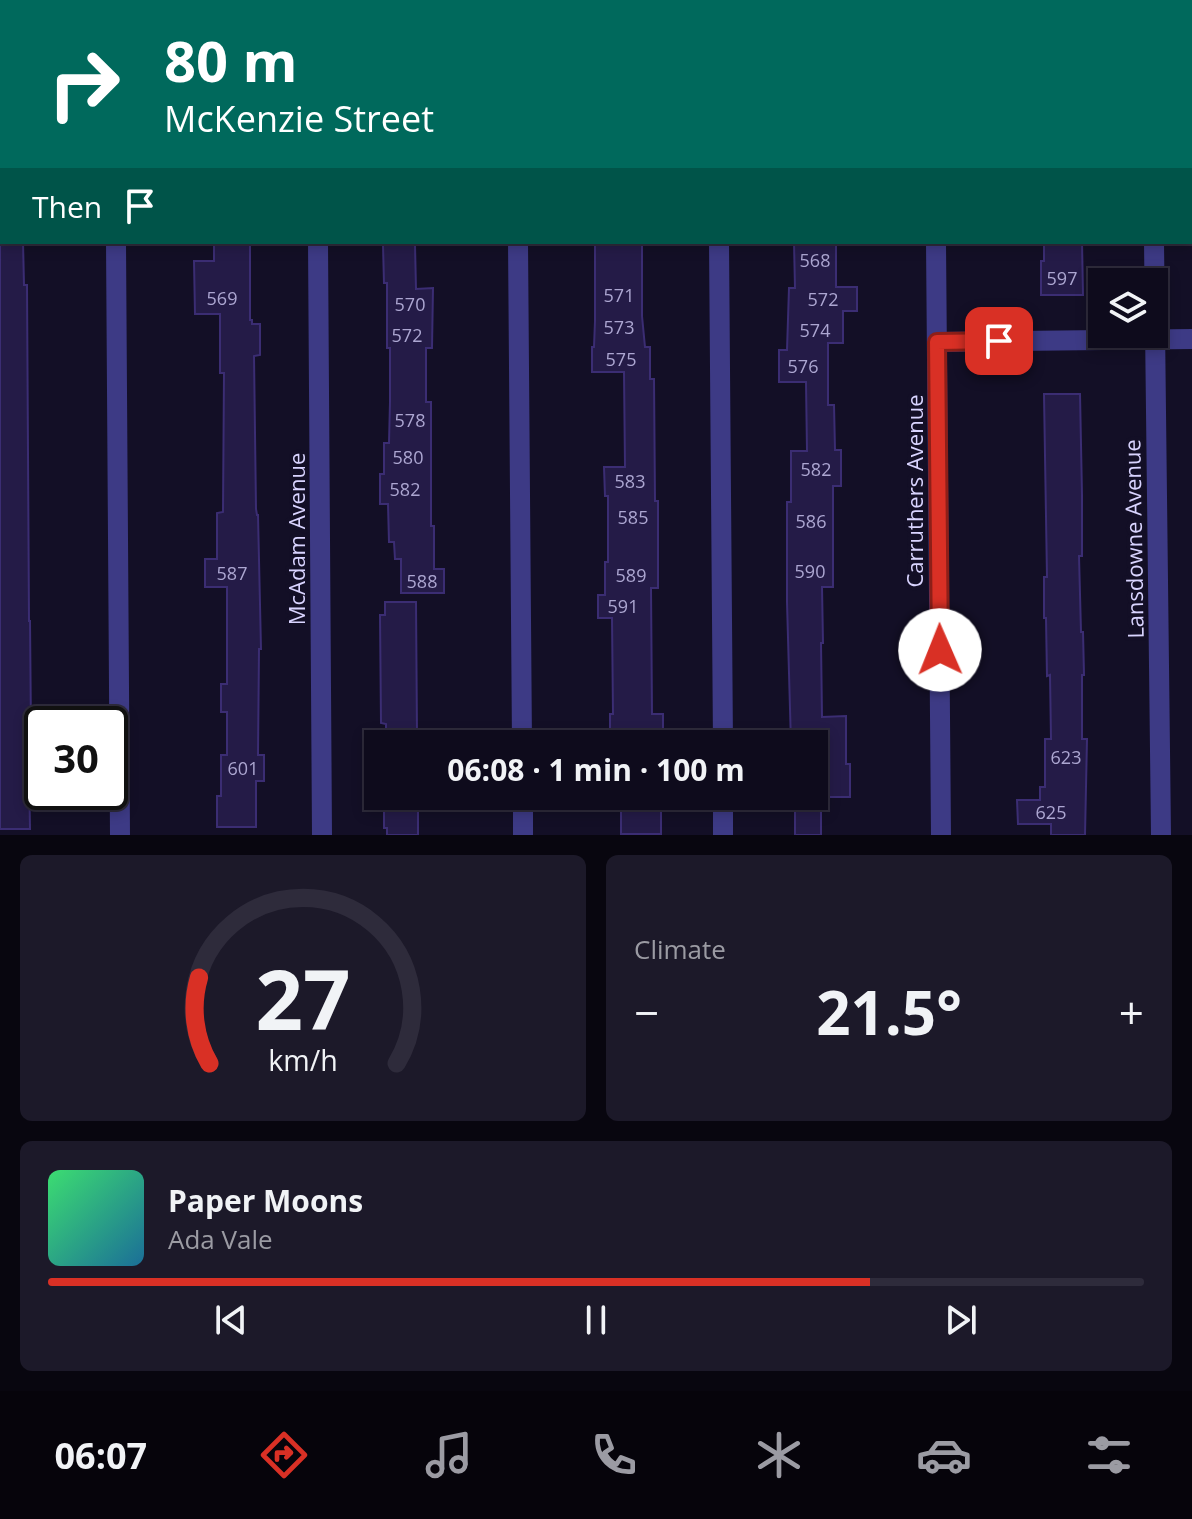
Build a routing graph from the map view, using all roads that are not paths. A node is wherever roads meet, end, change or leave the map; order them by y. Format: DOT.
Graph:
graph roads {
  1 [pos="116,244"];
  2 [pos="318,244"];
  3 [pos="518,244"];
  4 [pos="719,244"];
  5 [pos="936,244"];
  6 [pos="1154,244"];
  7 [pos="1154,268"];
  8 [pos="1168,339"];
  9 [pos="1192,339"];
  10 [pos="1088,340"];
  11 [pos="937,342"];
  12 [pos="1154,348"];
  13 [pos="522,730"];
  14 [pos="723,730"];
  15 [pos="523,810"];
  16 [pos="723,810"];
  17 [pos="120,835"];
  18 [pos="322,835"];
  19 [pos="523,835"];
  20 [pos="723,835"];
  21 [pos="941,835"];
  22 [pos="1161,835"];
  1 -- 17 [label="street"];
  2 -- 18 [label="street, McAdam Avenue"];
  3 -- 13 [label="street"];
  4 -- 14 [label="street"];
  5 -- 11 [label="street, Carruthers Avenue"];
  6 -- 7 [label="street, Lansdowne Avenue"];
  8 -- 9 [label="street"];
  10 -- 11 [label="street"];
  11 -- 21 [label="street, Carruthers Avenue"];
  12 -- 22 [label="street, Lansdowne Avenue"];
  15 -- 19 [label="street"];
  16 -- 20 [label="street"];
}
